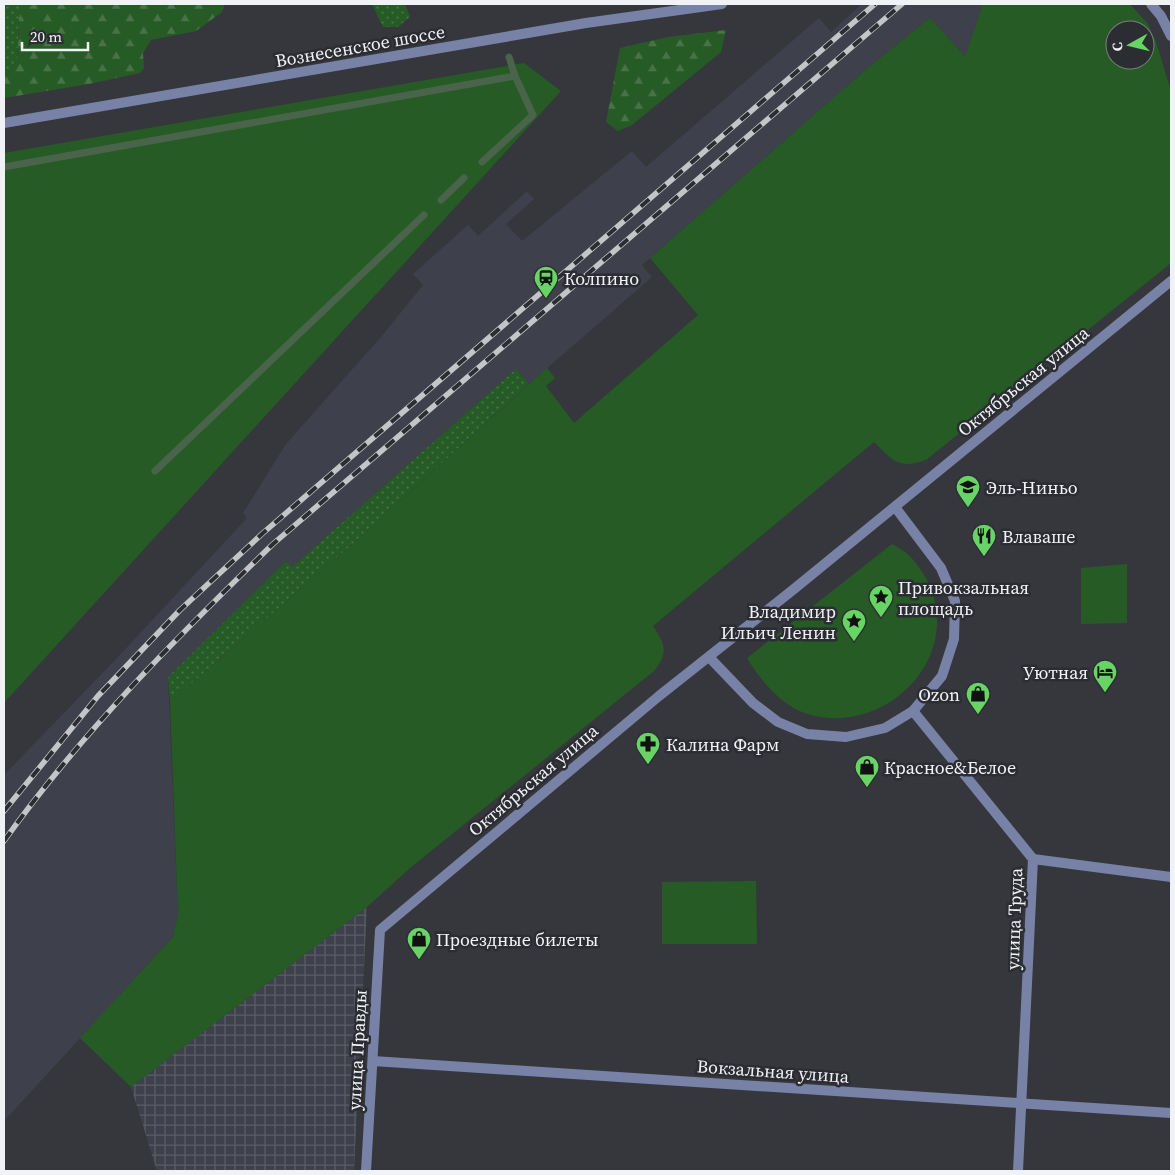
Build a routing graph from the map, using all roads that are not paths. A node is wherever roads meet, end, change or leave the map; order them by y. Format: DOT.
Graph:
graph roads {
  1 [pos="722,4"];
  2 [pos="1151,4"];
  3 [pos="1171,36"];
  4 [pos="4,123"];
  5 [pos="1171,281"];
  6 [pos="895,507"];
  7 [pos="709,657"];
  8 [pos="913,711"];
  9 [pos="1033,859"];
  10 [pos="1171,877"];
  11 [pos="380,930"];
  12 [pos="373,1061"];
  13 [pos="1022,1103"];
  14 [pos="1171,1113"];
  15 [pos="366,1171"];
  16 [pos="1018,1171"];
  1 -- 4 [label="street, Вознесенское шоссе"];
  2 -- 3 [label="street"];
  5 -- 6 [label="street, Октябрьская улица"];
  6 -- 7 [label="street"];
  6 -- 8 [label="street"];
  7 -- 8 [label="street"];
  7 -- 11 [label="street, Октябрьская улица"];
  8 -- 9 [label="street, улица Труда"];
  9 -- 10 [label="street"];
  9 -- 13 [label="street, улица Труда"];
  11 -- 12 [label="street, улица Правды"];
  12 -- 13 [label="street, Вокзальная улица"];
  12 -- 15 [label="street, улица Правды"];
  13 -- 14 [label="street, Вокзальная улица"];
  13 -- 16 [label="street, улица Труда"];
}
